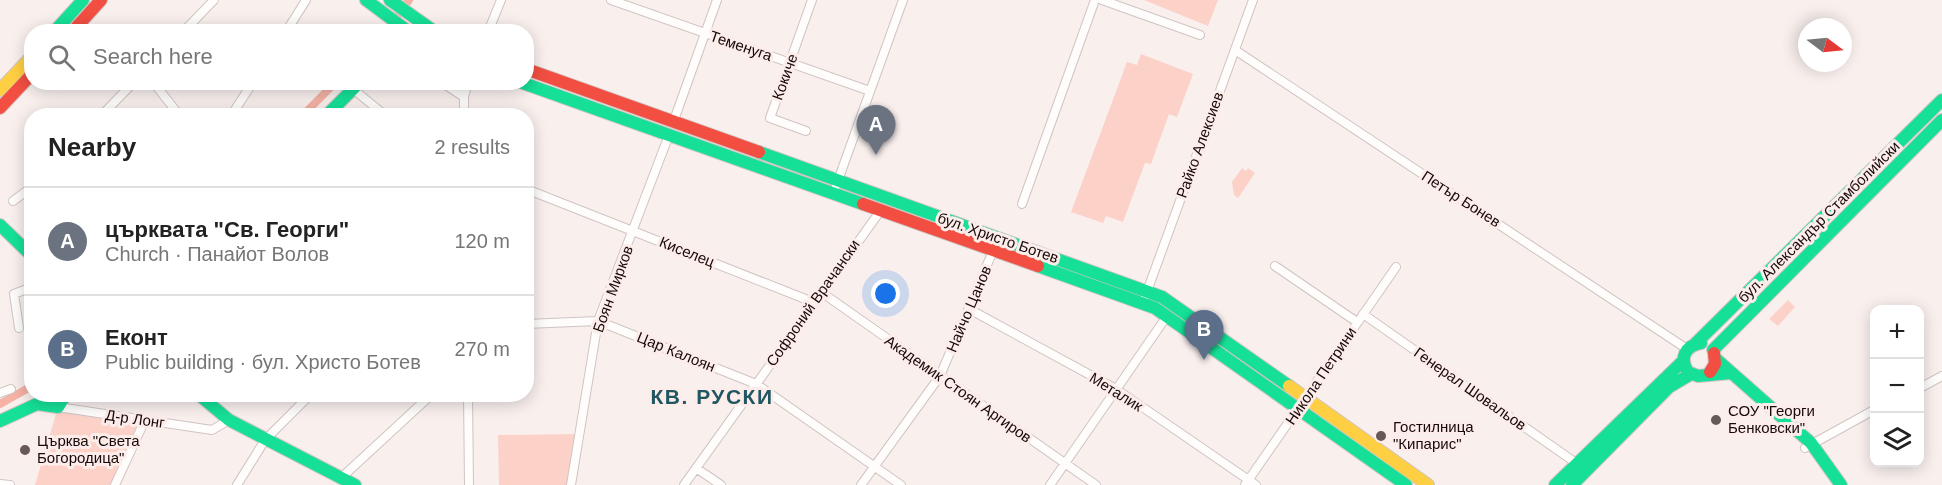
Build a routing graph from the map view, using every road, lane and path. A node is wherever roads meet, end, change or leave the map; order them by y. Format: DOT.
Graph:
graph roads {
  1 [pos="83,0"];
  2 [pos="101,0"];
  3 [pos="214,0"];
  4 [pos="306,0"];
  5 [pos="366,0"];
  6 [pos="501,0"];
  7 [pos="611,0"];
  8 [pos="717,0"];
  9 [pos="812,0"];
  10 [pos="903,0"];
  11 [pos="1095,0"];
  12 [pos="1102,0"];
  13 [pos="1253,0"];
  14 [pos="394,3"];
  15 [pos="416,19"];
  16 [pos="61,24"];
  17 [pos="79,24"];
  18 [pos="191,24"];
  19 [pos="291,24"];
  20 [pos="398,24"];
  21 [pos="413,24"];
  22 [pos="423,24"];
  23 [pos="491,24"];
  24 [pos="705,33"];
  25 [pos="1200,35"];
  26 [pos="1234,50"];
  27 [pos="790,63"];
  28 [pos="24,64"];
  29 [pos="534,72"];
  30 [pos="24,82"];
  31 [pos="534,86"];
  32 [pos="0,90"];
  33 [pos="126,90"];
  34 [pos="159,90"];
  35 [pos="248,90"];
  36 [pos="352,90"];
  37 [pos="360,90"];
  38 [pos="451,90"];
  39 [pos="466,90"];
  40 [pos="870,91"];
  41 [pos="464,97"];
  42 [pos="1942,100"];
  43 [pos="0,108"];
  44 [pos="109,108"];
  45 [pos="174,108"];
  46 [pos="236,108"];
  47 [pos="334,108"];
  48 [pos="378,108"];
  49 [pos="464,108"];
  50 [pos="1942,120"];
  51 [pos="671,129"];
  52 [pos="806,130"];
  53 [pos="835,187"];
  54 [pos="534,192"];
  55 [pos="24,194"];
  56 [pos="13,201"];
  57 [pos="1022,204"];
  58 [pos="881,210"];
  59 [pos="0,225"];
  60 [pos="634,231"];
  61 [pos="998,238"];
  62 [pos="24,248"];
  63 [pos="993,251"];
  64 [pos="1275,266"];
  65 [pos="1396,267"];
  66 [pos="1147,290"];
  67 [pos="24,291"];
  68 [pos="820,292"];
  69 [pos="813,302"];
  70 [pos="1142,303"];
  71 [pos="969,309"];
  72 [pos="1363,314"];
  73 [pos="598,321"];
  74 [pos="1163,321"];
  75 [pos="1357,322"];
  76 [pos="534,324"];
  77 [pos="20,328"];
  78 [pos="1688,351"];
  79 [pos="1714,355"];
  80 [pos="1710,372"];
  81 [pos="1731,373"];
  82 [pos="1691,374"];
  83 [pos="940,376"];
  84 [pos="1942,376"];
  85 [pos="756,384"];
  86 [pos="1924,386"];
  87 [pos="11,389"];
  88 [pos="1116,389"];
  89 [pos="0,393"];
  90 [pos="1307,397"];
  91 [pos="61,402"];
  92 [pos="208,402"];
  93 [pos="303,402"];
  94 [pos="423,402"];
  95 [pos="468,402"];
  96 [pos="58,407"];
  97 [pos="1298,410"];
  98 [pos="1870,413"];
  99 [pos="145,420"];
  100 [pos="229,420"];
  101 [pos="0,421"];
  102 [pos="265,440"];
  103 [pos="1808,445"];
  104 [pos="1576,463"];
  105 [pos="1065,464"];
  106 [pos="875,467"];
  107 [pos="696,468"];
  108 [pos="242,476"];
  109 [pos="341,478"];
  110 [pos="1250,483"];
  111 [pos="0,484"];
  112 [pos="10,485"];
  113 [pos="115,485"];
  114 [pos="237,485"];
  115 [pos="248,485"];
  116 [pos="355,485"];
  117 [pos="469,485"];
  118 [pos="571,485"];
  119 [pos="684,485"];
  120 [pos="721,485"];
  121 [pos="861,485"];
  122 [pos="900,485"];
  123 [pos="1050,485"];
  124 [pos="1096,485"];
  125 [pos="1406,485"];
  126 [pos="1428,485"];
  127 [pos="1555,485"];
  128 [pos="1572,485"];
  129 [pos="1841,485"];
  1 -- 16 [label="main road"];
  2 -- 17 [label="main road"];
  3 -- 18 [label="street"];
  4 -- 19 [label="street"];
  5 -- 20 [label="main road"];
  6 -- 23 [label="street"];
  7 -- 24 [label="street, Теменуга"];
  8 -- 24 [label="street, Боян Мирков"];
  9 -- 27 [label="street, Кокиче"];
  10 -- 40 [label="street"];
  11 -- 57 [label="street"];
  12 -- 25 [label="street"];
  13 -- 26 [label="street, Райко Алексиев"];
  14 -- 15 [label="main road"];
  15 -- 21 [label="main road"];
  15 -- 22 [label="main road"];
  24 -- 27 [label="street, Теменуга"];
  24 -- 51 [label="street, Боян Мирков"];
  26 -- 66 [label="street, Райко Алексиев"];
  26 -- 78 [label="street, Петър Бонев"];
  27 -- 40 [label="street, Теменуга"];
  27 -- 52 [label="street, Кокиче"];
  28 -- 32 [label="main road"];
  29 -- 51 [label="main road, бул. Христо Ботев"];
  30 -- 43 [label="main road"];
  31 -- 51 [label="main road, бул. Христо Ботев"];
  33 -- 44 [label="street"];
  34 -- 45 [label="street"];
  35 -- 46 [label="street"];
  36 -- 47 [label="main road"];
  37 -- 48 [label="street"];
  38 -- 41 [label="street"];
  39 -- 41 [label="street"];
  40 -- 53 [label="street"];
  41 -- 49 [label="street"];
  42 -- 78 [label="main road, бул. Александър Стамболийски"];
  50 -- 79 [label="main road, бул. Александър Стамболийски"];
  51 -- 53 [label="main road, бул. Христо Ботев"];
  51 -- 60 [label="street, Боян Мирков"];
  53 -- 58 [label="main road, бул. Христо Ботев"];
  53 -- 61 [label="main road, бул. Христо Ботев"];
  54 -- 60 [label="street, Киселец"];
  55 -- 56 [label="street"];
  58 -- 63 [label="main road, бул. Христо Ботев"];
  58 -- 68 [label="street, Софроний Врачански"];
  59 -- 62 [label="main road"];
  60 -- 69 [label="street, Киселец"];
  60 -- 73 [label="street, Боян Мирков"];
  61 -- 63 [label="street, Найчо Цанов"];
  61 -- 66 [label="main road, бул. Христо Ботев"];
  63 -- 70 [label="main road, бул. Христо Ботев"];
  63 -- 71 [label="street, Найчо Цанов"];
  64 -- 75 [label="street"];
  65 -- 72 [label="street, Никола Петрини"];
  66 -- 70 [label="street, Райко Алексиев"];
  66 -- 90 [label="main road, бул. Христо Ботев"];
  67 -- 77 [label="street"];
  68 -- 69 [label="street, Софроний Врачански"];
  68 -- 83 [label="street, Академик Стоян Аргиров"];
  69 -- 85 [label="street, Софроний Врачански"];
  70 -- 74 [label="main road, бул. Христо Ботев"];
  71 -- 83 [label="street, Найчо Цанов"];
  71 -- 88 [label="street, Металик"];
  72 -- 75 [label="street, Никола Петрини"];
  72 -- 104 [label="street, Генерал Шовальов"];
  73 -- 76 [label="street, Цар Калоян"];
  73 -- 85 [label="street, Цар Калоян"];
  73 -- 118 [label="street, Боян Мирков"];
  74 -- 88 [label="street"];
  74 -- 97 [label="main road, бул. Христо Ботев"];
  75 -- 90 [label="street, Никола Петрини"];
  78 -- 79 [label="main road"];
  78 -- 82 [label="main road"];
  78 -- 104 [label="main road, бул. Александър Стамболийски"];
  79 -- 80 [label="main road"];
  79 -- 81 [label="main road"];
  80 -- 81 [label="main road"];
  80 -- 82 [label="main road"];
  81 -- 103 [label="main road"];
  82 -- 128 [label="main road"];
  83 -- 105 [label="street, Академик Стоян Аргиров"];
  83 -- 106 [label="street, Найчо Цанов"];
  84 -- 86 [label="street"];
  85 -- 106 [label="street, Цар Калоян"];
  85 -- 107 [label="street, Софроний Врачански"];
  87 -- 89 [label="street"];
  88 -- 105 [label="street"];
  88 -- 110 [label="street, Металик"];
  90 -- 97 [label="street, Никола Петрини"];
  90 -- 126 [label="main road, бул. Христо Ботев"];
  91 -- 96 [label="main road"];
  92 -- 100 [label="main road"];
  93 -- 102 [label="street"];
  94 -- 109 [label="street"];
  95 -- 117 [label="street"];
  96 -- 99 [label="street, Д-р Лонг"];
  96 -- 101 [label="main road"];
  97 -- 110 [label="street, Никола Петрини"];
  97 -- 125 [label="main road, бул. Христо Ботев"];
  98 -- 103 [label="street"];
  99 -- 100 [label="street, Д-р Лонг"];
  99 -- 113 [label="street"];
  100 -- 102 [label="main road"];
  102 -- 108 [label="street"];
  102 -- 109 [label="main road"];
  103 -- 129 [label="main road"];
  104 -- 127 [label="main road, бул. Александър Стамболийски"];
  105 -- 123 [label="street"];
  105 -- 124 [label="street, Академик Стоян Аргиров"];
  106 -- 121 [label="street, Найчо Цанов"];
  106 -- 122 [label="street, Цар Калоян"];
  107 -- 119 [label="street, Софроний Врачански"];
  107 -- 120 [label="street"];
  108 -- 114 [label="street"];
  108 -- 115 [label="street"];
  109 -- 116 [label="main road"];
  111 -- 112 [label="street"];
}
